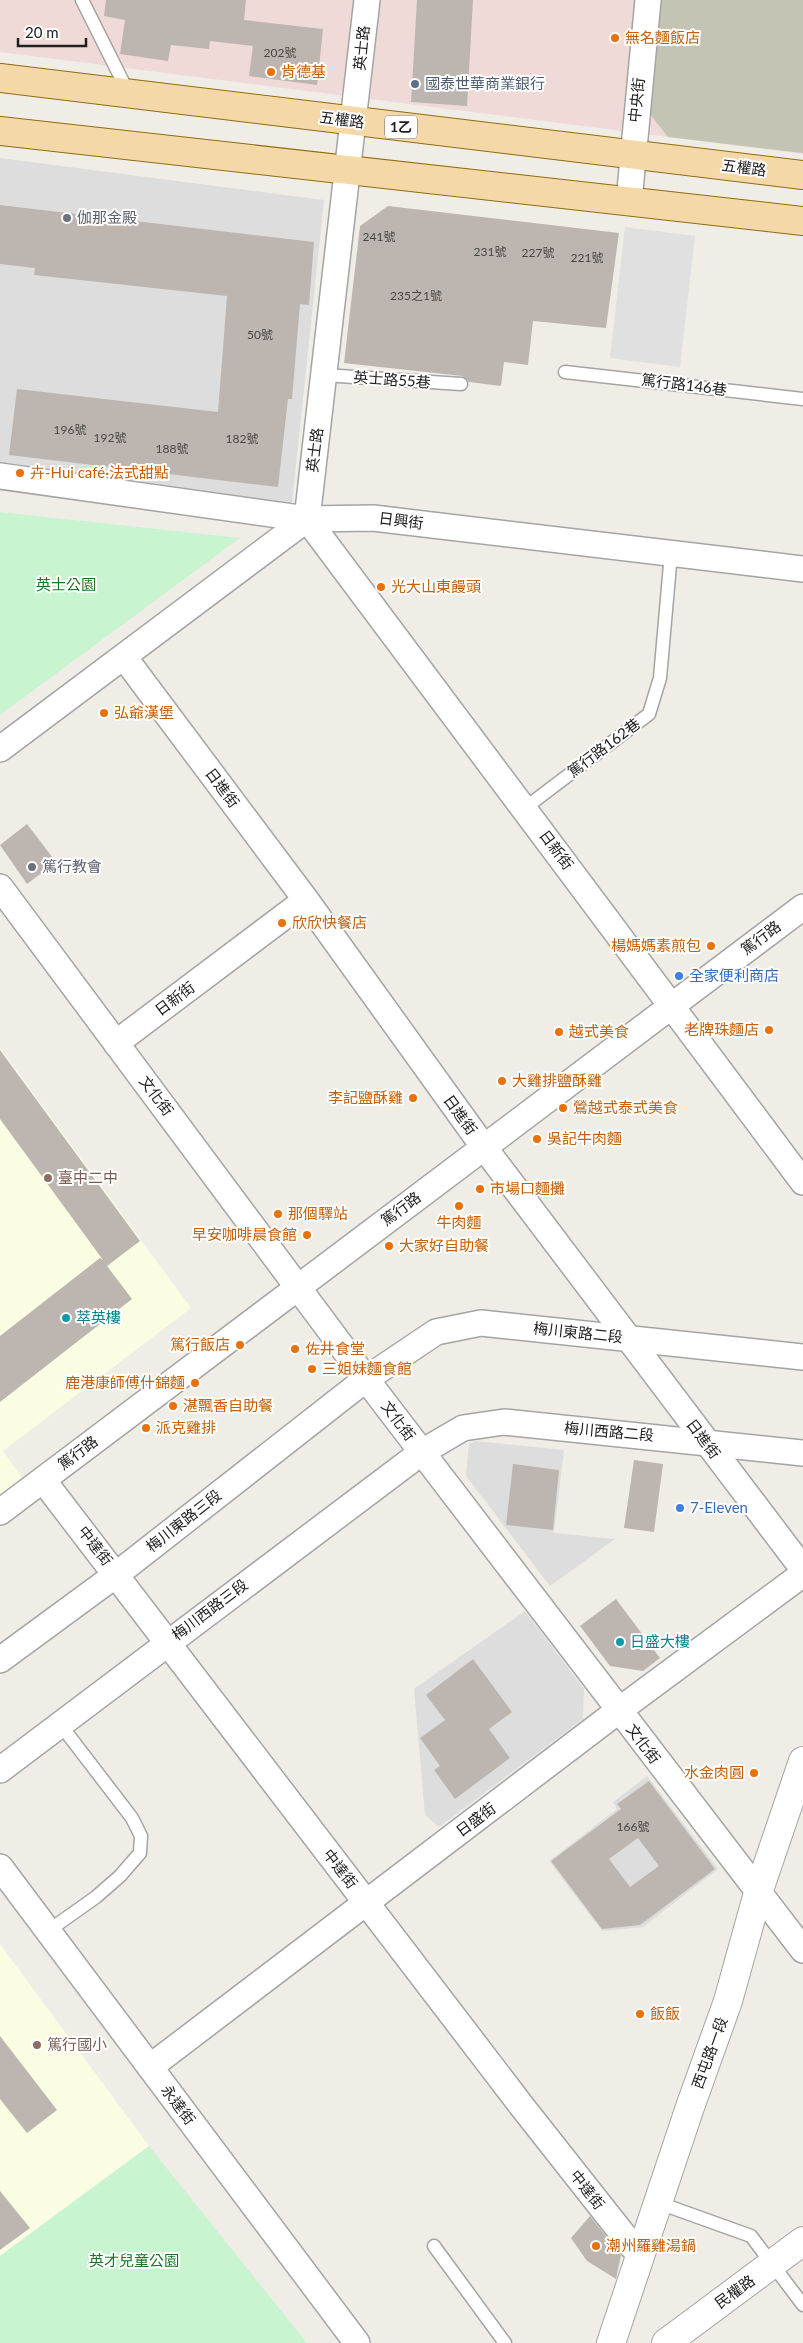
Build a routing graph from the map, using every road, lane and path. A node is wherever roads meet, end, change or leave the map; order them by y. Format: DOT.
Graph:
graph roads {
  1 [pos="82,0"];
  2 [pos="367,0"];
  3 [pos="648,0"];
  4 [pos="0,78"];
  5 [pos="130,94"];
  6 [pos="354,122"];
  7 [pos="0,130"];
  8 [pos="632,155"];
  9 [pos="348,170"];
  10 [pos="803,175"];
  11 [pos="629,201"];
  12 [pos="803,221"];
  13 [pos="565,372"];
  14 [pos="324,375"];
  15 [pos="460,384"];
  16 [pos="803,399"];
  17 [pos="0,476"];
  18 [pos="307,519"];
  19 [pos="672,554"];
  20 [pos="803,569"];
  21 [pos="124,657"];
  22 [pos="0,749"];
  23 [pos="525,808"];
  24 [pos="0,887"];
  25 [pos="306,900"];
  26 [pos="803,907"];
  27 [pos="671,1005"];
  28 [pos="116,1043"];
  29 [pos="483,1146"];
  30 [pos="803,1182"];
  31 [pos="299,1287"];
  32 [pos="627,1338"];
  33 [pos="803,1357"];
  34 [pos="366,1379"];
  35 [pos="704,1441"];
  36 [pos="422,1452"];
  37 [pos="803,1453"];
  38 [pos="43,1480"];
  39 [pos="0,1512"];
  40 [pos="803,1569"];
  41 [pos="117,1574"];
  42 [pos="803,1574"];
  43 [pos="167,1642"];
  44 [pos="0,1660"];
  45 [pos="618,1711"];
  46 [pos="60,1724"];
  47 [pos="803,1761"];
  48 [pos="0,1770"];
  49 [pos="0,1867"];
  50 [pos="758,1893"];
  51 [pos="367,1903"];
  52 [pos="48,1931"];
  53 [pos="803,1950"];
  54 [pos="150,2067"];
  55 [pos="658,2202"];
  56 [pos="803,2242"];
  57 [pos="434,2246"];
  58 [pos="640,2256"];
  59 [pos="773,2264"];
  60 [pos="803,2305"];
  61 [pos="357,2343"];
  62 [pos="505,2343"];
  63 [pos="611,2343"];
  64 [pos="666,2343"];
  1 -- 5 [label="lane"];
  2 -- 6 [label="street, 英士路"];
  3 -- 8 [label="street, 中央街"];
  4 -- 5 [label="main road, 五權路 / 1乙"];
  5 -- 6 [label="main road, 五權路 / 1乙"];
  6 -- 8 [label="main road, 五權路 / 1乙"];
  6 -- 9 [label="street, 英士路"];
  7 -- 9 [label="main road"];
  8 -- 10 [label="main road, 五權路 / 1乙"];
  8 -- 11 [label="street, 中央街"];
  9 -- 11 [label="main road"];
  9 -- 14 [label="street, 英士路"];
  11 -- 12 [label="main road"];
  13 -- 16 [label="lane, 篤行路146巷"];
  14 -- 15 [label="lane, 英士路55巷"];
  14 -- 18 [label="street, 英士路"];
  17 -- 18 [label="street, 日興街"];
  18 -- 19 [label="street, 日興街"];
  18 -- 21 [label="street"];
  18 -- 23 [label="street, 日新街"];
  19 -- 20 [label="street, 日興街"];
  19 -- 23 [label="lane, 篤行路162巷"];
  21 -- 22 [label="street"];
  21 -- 25 [label="street, 日進街"];
  23 -- 27 [label="street, 日新街"];
  24 -- 28 [label="street, 文化街"];
  25 -- 28 [label="street, 日新街"];
  25 -- 29 [label="street, 日進街"];
  26 -- 27 [label="street, 篤行路"];
  27 -- 29 [label="street, 篤行路"];
  27 -- 30 [label="street, 日新街"];
  28 -- 31 [label="street, 文化街"];
  29 -- 31 [label="street, 篤行路"];
  29 -- 32 [label="street, 日進街"];
  31 -- 34 [label="street, 文化街"];
  31 -- 38 [label="street, 篤行路"];
  32 -- 33 [label="street, 梅川東路二段"];
  32 -- 34 [label="street, 梅川東路二段"];
  32 -- 35 [label="street, 日進街"];
  34 -- 36 [label="street, 文化街"];
  34 -- 41 [label="street, 梅川東路三段"];
  35 -- 36 [label="street, 梅川西路二段"];
  35 -- 37 [label="street, 梅川西路二段"];
  35 -- 40 [label="street, 日進街"];
  36 -- 43 [label="street, 梅川西路三段"];
  36 -- 45 [label="street, 文化街"];
  38 -- 39 [label="street, 篤行路"];
  38 -- 41 [label="street, 中達街"];
  41 -- 43 [label="street, 中達街"];
  41 -- 44 [label="street, 梅川東路三段"];
  42 -- 45 [label="street, 日盛街"];
  43 -- 46 [label="street, 梅川西路三段"];
  43 -- 51 [label="street, 中達街"];
  45 -- 50 [label="street, 文化街"];
  45 -- 51 [label="street, 日盛街"];
  46 -- 48 [label="street, 梅川西路三段"];
  46 -- 52 [label="lane"];
  47 -- 50 [label="street, 西屯路一段"];
  49 -- 52 [label="street, 永達街"];
  50 -- 53 [label="street, 文化街"];
  50 -- 55 [label="street, 西屯路一段"];
  51 -- 54 [label="street, 日盛街"];
  51 -- 58 [label="street, 中達街"];
  52 -- 54 [label="street, 永達街"];
  54 -- 61 [label="street, 永達街"];
  55 -- 58 [label="street, 西屯路一段"];
  55 -- 59 [label="lane"];
  56 -- 59 [label="street, 民權路"];
  57 -- 62 [label="lane"];
  58 -- 63 [label="street, 西屯路一段"];
  59 -- 60 [label="lane"];
  59 -- 64 [label="street, 民權路"];
}
